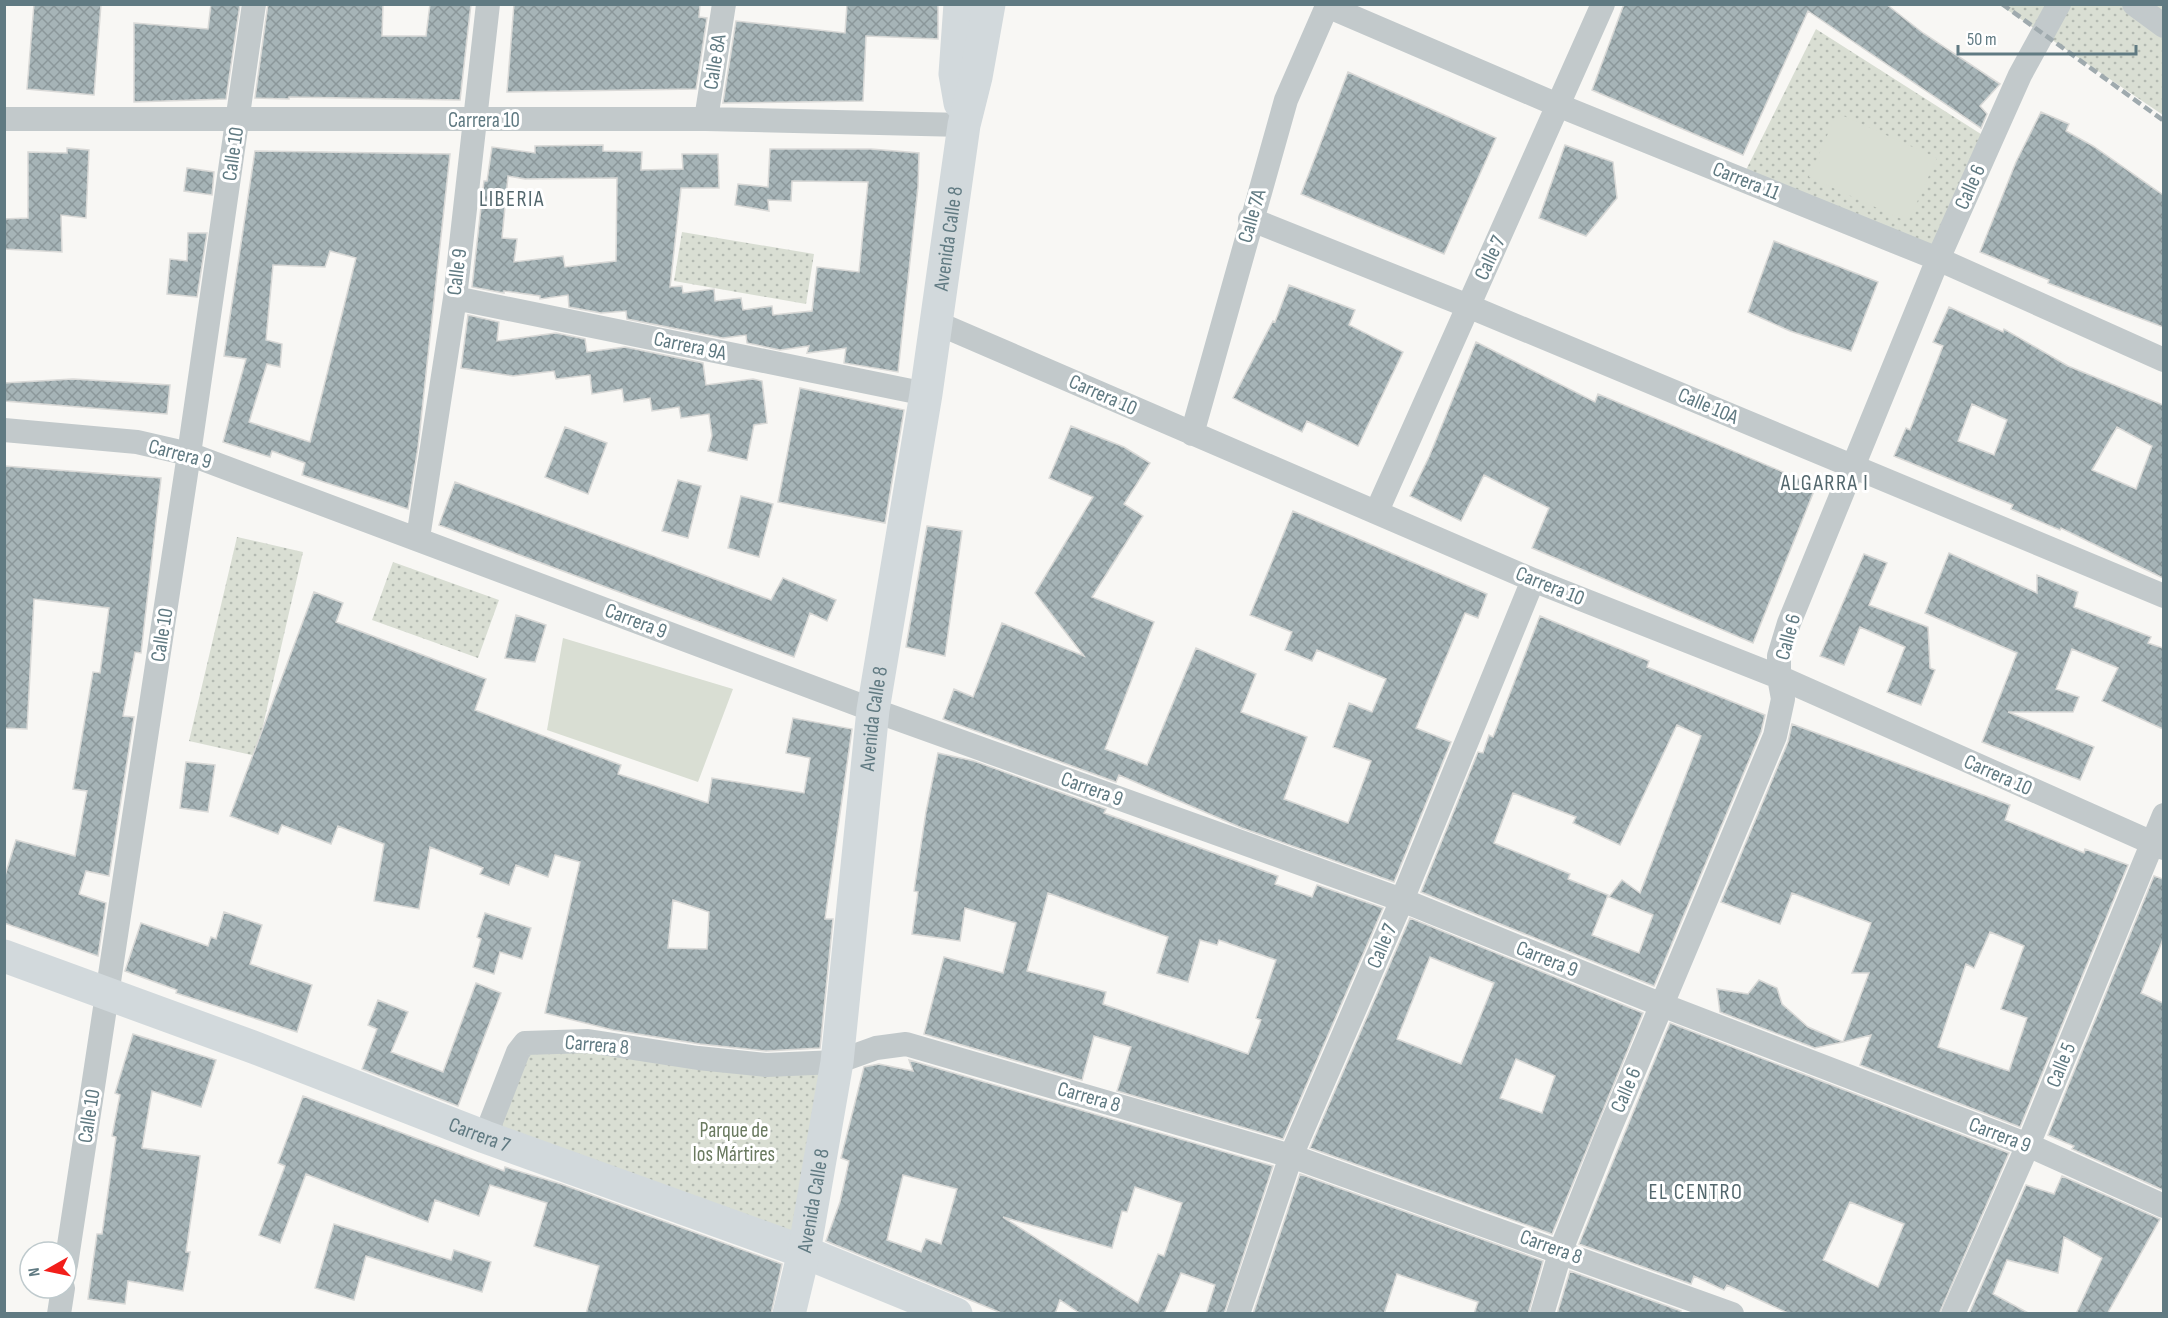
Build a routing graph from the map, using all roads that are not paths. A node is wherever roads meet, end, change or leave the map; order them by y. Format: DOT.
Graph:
graph roads {
  1 [pos="254,4"];
  2 [pos="488,4"];
  3 [pos="724,4"];
  4 [pos="960,4"];
  5 [pos="989,4"];
  6 [pos="1603,4"];
  7 [pos="2059,4"];
  8 [pos="2134,4"];
  9 [pos="1328,5"];
  10 [pos="2163,26"];
  11 [pos="1560,106"];
  12 [pos="238,118"];
  13 [pos="4,119"];
  14 [pos="706,119"];
  15 [pos="474,120"];
  16 [pos="964,125"];
  17 [pos="1250,219"];
  18 [pos="1938,259"];
  19 [pos="454,298"];
  20 [pos="1468,306"];
  21 [pos="936,323"];
  22 [pos="2163,360"];
  23 [pos="926,394"];
  24 [pos="4,430"];
  25 [pos="1192,434"];
  26 [pos="189,454"];
  27 [pos="1851,466"];
  28 [pos="1377,511"];
  29 [pos="418,538"];
  30 [pos="1533,580"];
  31 [pos="2163,596"];
  32 [pos="1779,677"];
  33 [pos="873,710"];
  34 [pos="2163,815"];
  35 [pos="2158,846"];
  36 [pos="1402,900"];
  37 [pos="4,956"];
  38 [pos="107,994"];
  39 [pos="1662,1005"];
  40 [pos="837,1062"];
  41 [pos="485,1137"];
  42 [pos="2028,1145"];
  43 [pos="1291,1156"];
  44 [pos="2163,1206"];
  45 [pos="70,1240"];
  46 [pos="1561,1250"];
  47 [pos="804,1252"];
  48 [pos="789,1314"];
  49 [pos="956,1314"];
  50 [pos="1238,1314"];
  51 [pos="1542,1314"];
  52 [pos="1732,1314"];
  53 [pos="1953,1314"];
  1 -- 12 [label="street, Calle 10"];
  2 -- 15 [label="street, Calle 9"];
  3 -- 14 [label="street, Calle 8A"];
  4 -- 16 [label="main road, Avenida Calle 8"];
  5 -- 16 [label="main road, Avenida Calle 8"];
  6 -- 11 [label="street, Calle 7"];
  7 -- 18 [label="street, Calle 6"];
  8 -- 10 [label="street"];
  9 -- 11 [label="street, Carrera 11"];
  9 -- 17 [label="street, Calle 7A"];
  11 -- 18 [label="street, Carrera 11"];
  11 -- 20 [label="street, Calle 7"];
  12 -- 13 [label="street, Carrera 10"];
  12 -- 15 [label="street, Carrera 10"];
  12 -- 26 [label="street, Calle 10"];
  14 -- 15 [label="street, Carrera 10"];
  14 -- 16 [label="street, Carrera 10"];
  15 -- 19 [label="street, Calle 9"];
  16 -- 21 [label="main road, Avenida Calle 8"];
  17 -- 20 [label="street, Calle 10A"];
  17 -- 25 [label="street, Calle 7A"];
  18 -- 22 [label="street, Carrera 11"];
  18 -- 27 [label="street, Calle 6"];
  19 -- 23 [label="street, Carrera 9A"];
  19 -- 29 [label="street, Calle 9"];
  20 -- 27 [label="street, Calle 10A"];
  20 -- 28 [label="street, Calle 7"];
  21 -- 23 [label="main road, Avenida Calle 8"];
  21 -- 25 [label="street, Carrera 10"];
  23 -- 33 [label="main road, Avenida Calle 8"];
  24 -- 26 [label="street, Carrera 9"];
  25 -- 28 [label="street, Carrera 10"];
  26 -- 29 [label="street, Carrera 9"];
  26 -- 38 [label="street, Calle 10"];
  27 -- 31 [label="street, Calle 10A"];
  27 -- 32 [label="street, Calle 6"];
  28 -- 30 [label="street, Carrera 10"];
  29 -- 33 [label="street, Carrera 9"];
  30 -- 32 [label="street, Carrera 10"];
  30 -- 36 [label="street, Calle 7"];
  32 -- 35 [label="street, Carrera 10"];
  32 -- 39 [label="street, Calle 6"];
  33 -- 36 [label="street, Carrera 9"];
  33 -- 40 [label="main road, Avenida Calle 8"];
  34 -- 35 [label="street, Calle 5"];
  35 -- 42 [label="street, Calle 5"];
  36 -- 39 [label="street, Carrera 9"];
  36 -- 43 [label="street, Calle 7"];
  37 -- 38 [label="main road, Carrera 7"];
  38 -- 41 [label="main road, Carrera 7"];
  38 -- 45 [label="street, Calle 10"];
  39 -- 42 [label="street, Carrera 9"];
  39 -- 46 [label="street, Calle 6"];
  40 -- 41 [label="street, Carrera 8"];
  40 -- 43 [label="street, Carrera 8"];
  40 -- 47 [label="main road, Avenida Calle 8"];
  41 -- 47 [label="main road, Carrera 7"];
  42 -- 44 [label="street, Carrera 9"];
  42 -- 53 [label="street, Calle 5"];
  43 -- 46 [label="street, Carrera 8"];
  43 -- 50 [label="street, Calle 7"];
  46 -- 51 [label="street, Calle 6"];
  46 -- 52 [label="street, Carrera 8"];
  47 -- 48 [label="main road, Avenida Calle 8"];
  47 -- 49 [label="main road, Carrera 7"];
}
